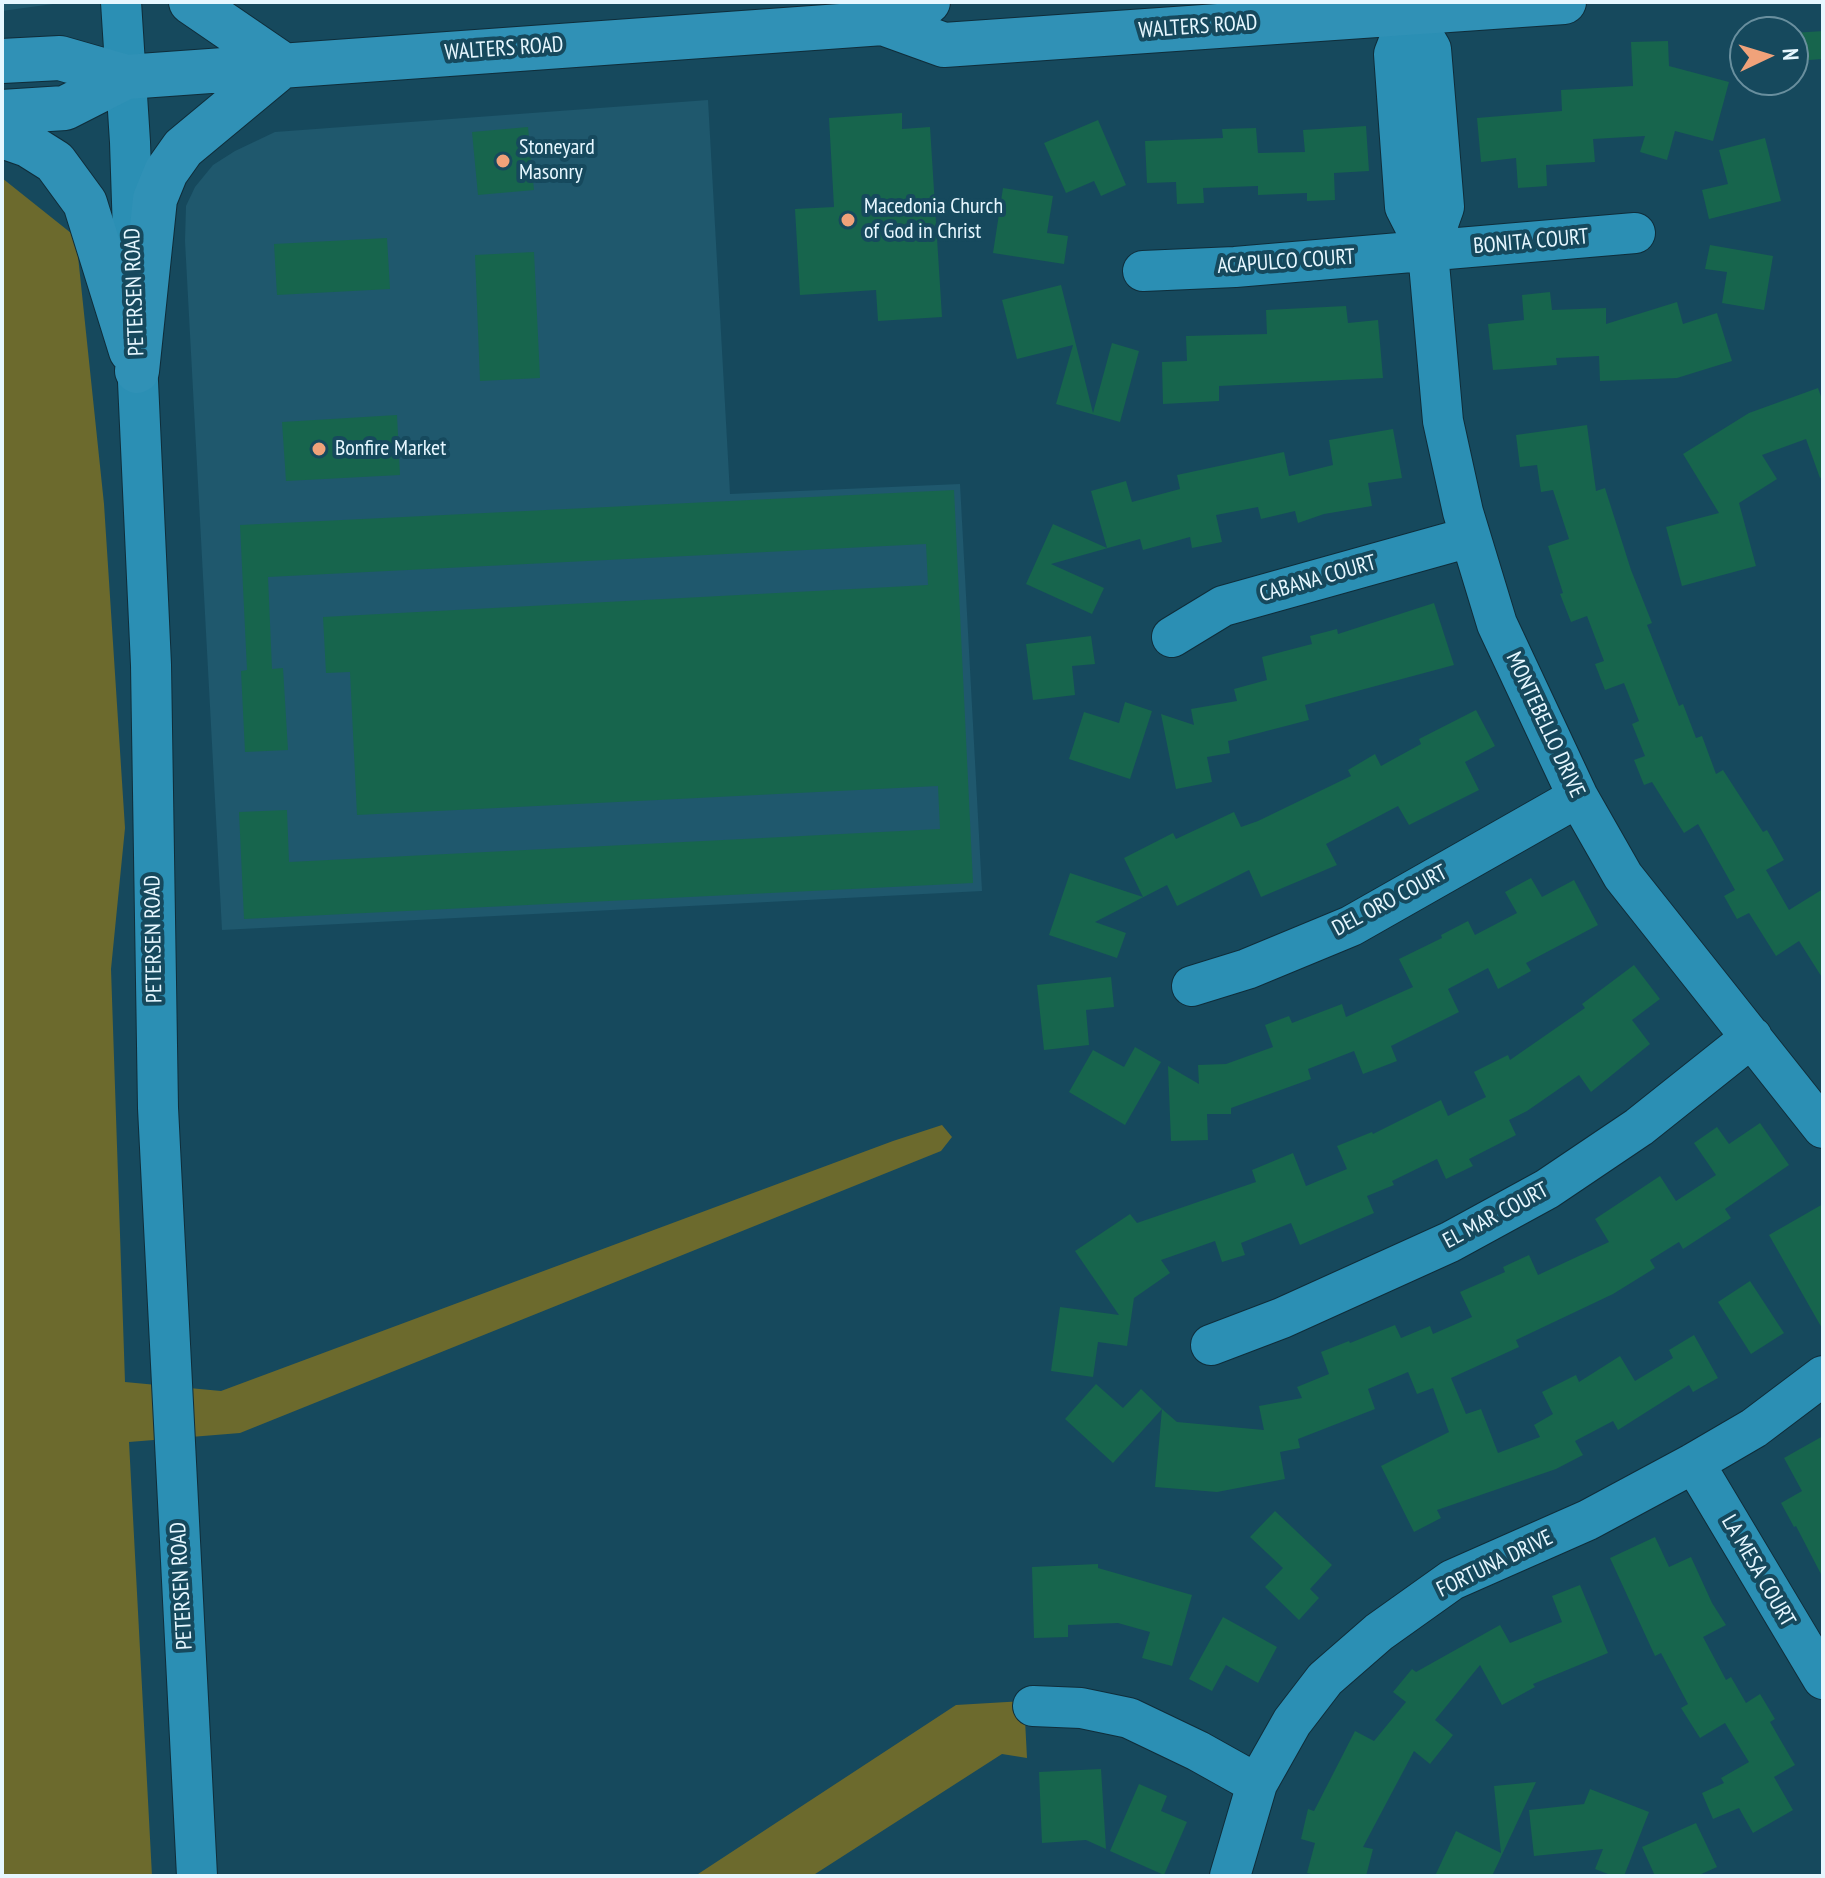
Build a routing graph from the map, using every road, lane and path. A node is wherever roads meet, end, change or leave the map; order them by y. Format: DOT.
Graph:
graph roads {
  1 [pos="121,2"];
  2 [pos="191,2"];
  3 [pos="928,2"];
  4 [pos="1564,2"];
  5 [pos="1410,7"];
  6 [pos="883,23"];
  7 [pos="2,61"];
  8 [pos="283,65"];
  9 [pos="126,77"];
  10 [pos="2,112"];
  11 [pos="2,136"];
  12 [pos="1635,233"];
  13 [pos="1428,252"];
  14 [pos="1143,271"];
  15 [pos="137,371"];
  16 [pos="1470,537"];
  17 [pos="1172,637"];
  18 [pos="1578,797"];
  19 [pos="1192,986"];
  20 [pos="1752,1037"];
  21 [pos="1823,1128"];
  22 [pos="1211,1345"];
  23 [pos="1823,1376"];
  24 [pos="1694,1463"];
  25 [pos="1823,1679"];
  26 [pos="1033,1706"];
  27 [pos="1257,1784"];
  28 [pos="197,1876"];
  29 [pos="1230,1876"];
  1 -- 9 [label="street, PETERSEN ROAD"];
  2 -- 8 [label="main road"];
  3 -- 6 [label="main road, WALTERS ROAD"];
  4 -- 5 [label="main road, WALTERS ROAD"];
  5 -- 6 [label="main road, WALTERS ROAD"];
  5 -- 13 [label="street, MONTEBELLO DRIVE"];
  6 -- 8 [label="main road, WALTERS ROAD"];
  7 -- 9 [label="main road, WALTERS ROAD"];
  8 -- 9 [label="main road, WALTERS ROAD"];
  8 -- 15 [label="main road"];
  9 -- 10 [label="main road, WALTERS ROAD"];
  9 -- 15 [label="street, PETERSEN ROAD"];
  11 -- 15 [label="main road"];
  12 -- 13 [label="street, BONITA COURT"];
  13 -- 14 [label="street, ACAPULCO COURT"];
  13 -- 16 [label="street, MONTEBELLO DRIVE"];
  15 -- 28 [label="street, PETERSEN ROAD"];
  16 -- 17 [label="street, CABANA COURT"];
  16 -- 18 [label="street, MONTEBELLO DRIVE"];
  18 -- 19 [label="street, DEL ORO COURT"];
  18 -- 20 [label="street, MONTEBELLO DRIVE"];
  20 -- 21 [label="street, MONTEBELLO DRIVE"];
  20 -- 22 [label="street, EL MAR COURT"];
  23 -- 24 [label="street, FORTUNA DRIVE"];
  24 -- 25 [label="street, LA MESA COURT"];
  24 -- 27 [label="street, FORTUNA DRIVE"];
  26 -- 27 [label="street"];
  27 -- 29 [label="street, FORTUNA DRIVE"];
}
